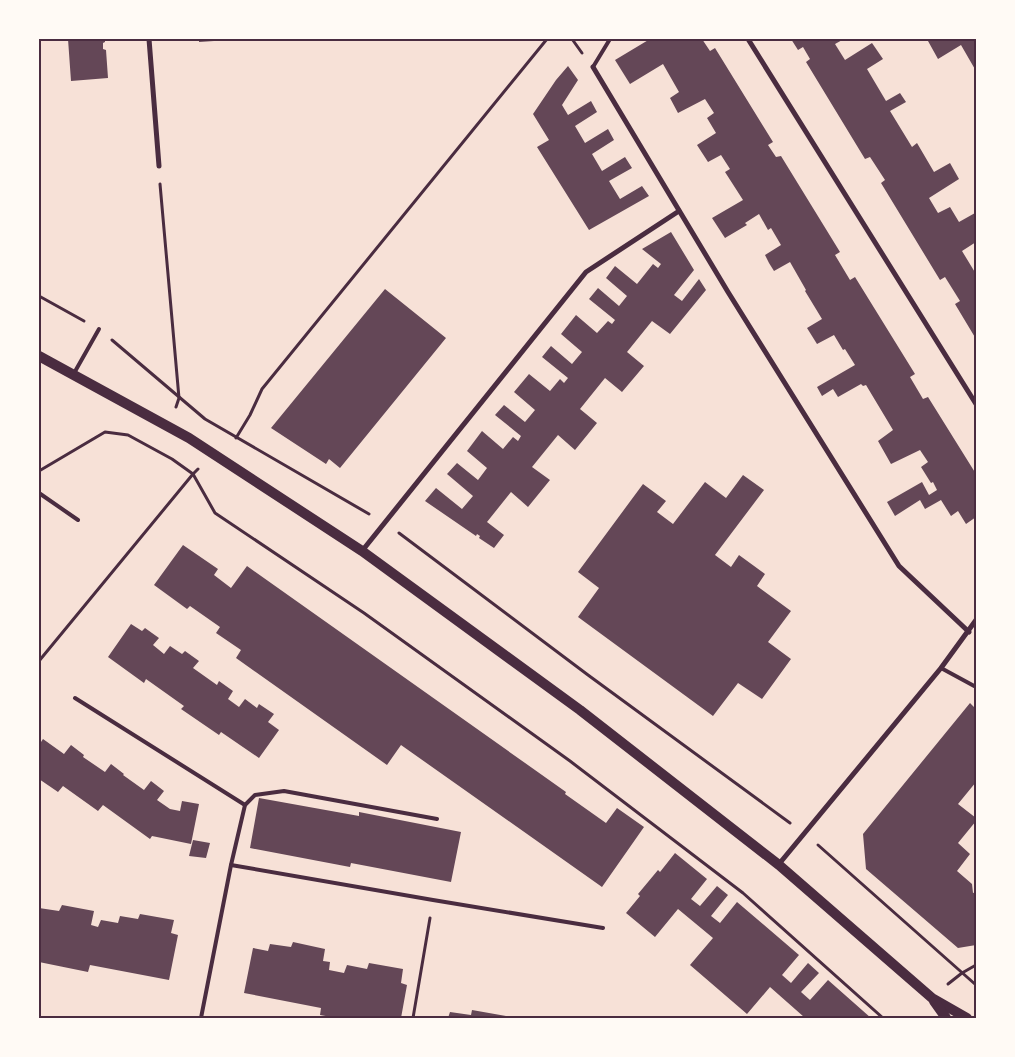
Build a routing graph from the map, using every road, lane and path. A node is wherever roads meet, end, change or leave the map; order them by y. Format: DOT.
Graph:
graph roads {
  1 [pos="148,39"];
  2 [pos="547,39"];
  3 [pos="610,39"];
  4 [pos="748,39"];
  5 [pos="593,67"];
  6 [pos="159,166"];
  7 [pos="679,211"];
  8 [pos="39,296"];
  9 [pos="99,329"];
  10 [pos="39,356"];
  11 [pos="73,375"];
  12 [pos="179,398"];
  13 [pos="976,404"];
  14 [pos="170,428"];
  15 [pos="236,438"];
  16 [pos="215,455"];
  17 [pos="39,471"];
  18 [pos="193,474"];
  19 [pos="39,493"];
  20 [pos="78,520"];
  21 [pos="385,523"];
  22 [pos="362,551"];
  23 [pos="976,620"];
  24 [pos="969,632"];
  25 [pos="39,661"];
  26 [pos="941,668"];
  27 [pos="976,687"];
  28 [pos="75,698"];
  29 [pos="245,805"];
  30 [pos="437,819"];
  31 [pos="804,833"];
  32 [pos="231,865"];
  33 [pos="778,865"];
  34 [pos="433,900"];
  35 [pos="603,928"];
  36 [pos="976,985"];
  37 [pos="932,998"];
  38 [pos="39,1018"];
  39 [pos="48,1018"];
  40 [pos="201,1018"];
  41 [pos="413,1018"];
  42 [pos="883,1018"];
  43 [pos="946,1018"];
  44 [pos="967,1018"];
  1 -- 6 [label="street"];
  2 -- 15 [label="path"];
  3 -- 5 [label="lane"];
  4 -- 13 [label="street"];
  5 -- 7 [label="street"];
  6 -- 12 [label="path"];
  7 -- 21 [label="street"];
  7 -- 24 [label="street"];
  8 -- 9 [label="path"];
  9 -- 11 [label="lane"];
  9 -- 12 [label="path"];
  10 -- 11 [label="main road"];
  11 -- 14 [label="main road"];
  12 -- 14 [label="path"];
  12 -- 15 [label="path"];
  14 -- 16 [label="main road"];
  15 -- 16 [label="path"];
  15 -- 21 [label="path"];
  16 -- 18 [label="path"];
  16 -- 22 [label="main road"];
  17 -- 18 [label="path"];
  18 -- 25 [label="path"];
  18 -- 42 [label="path"];
  19 -- 20 [label="lane"];
  21 -- 22 [label="street"];
  21 -- 31 [label="path"];
  22 -- 33 [label="main road"];
  23 -- 24 [label="street"];
  24 -- 26 [label="street"];
  26 -- 27 [label="lane"];
  26 -- 31 [label="street"];
  28 -- 29 [label="lane"];
  29 -- 30 [label="lane"];
  29 -- 32 [label="lane"];
  31 -- 33 [label="street"];
  31 -- 36 [label="path"];
  32 -- 34 [label="lane"];
  32 -- 40 [label="lane"];
  33 -- 37 [label="main road"];
  34 -- 35 [label="lane"];
  34 -- 41 [label="path"];
  37 -- 43 [label="main road"];
  37 -- 44 [label="main road"];
  38 -- 39 [label="lane"];
}
